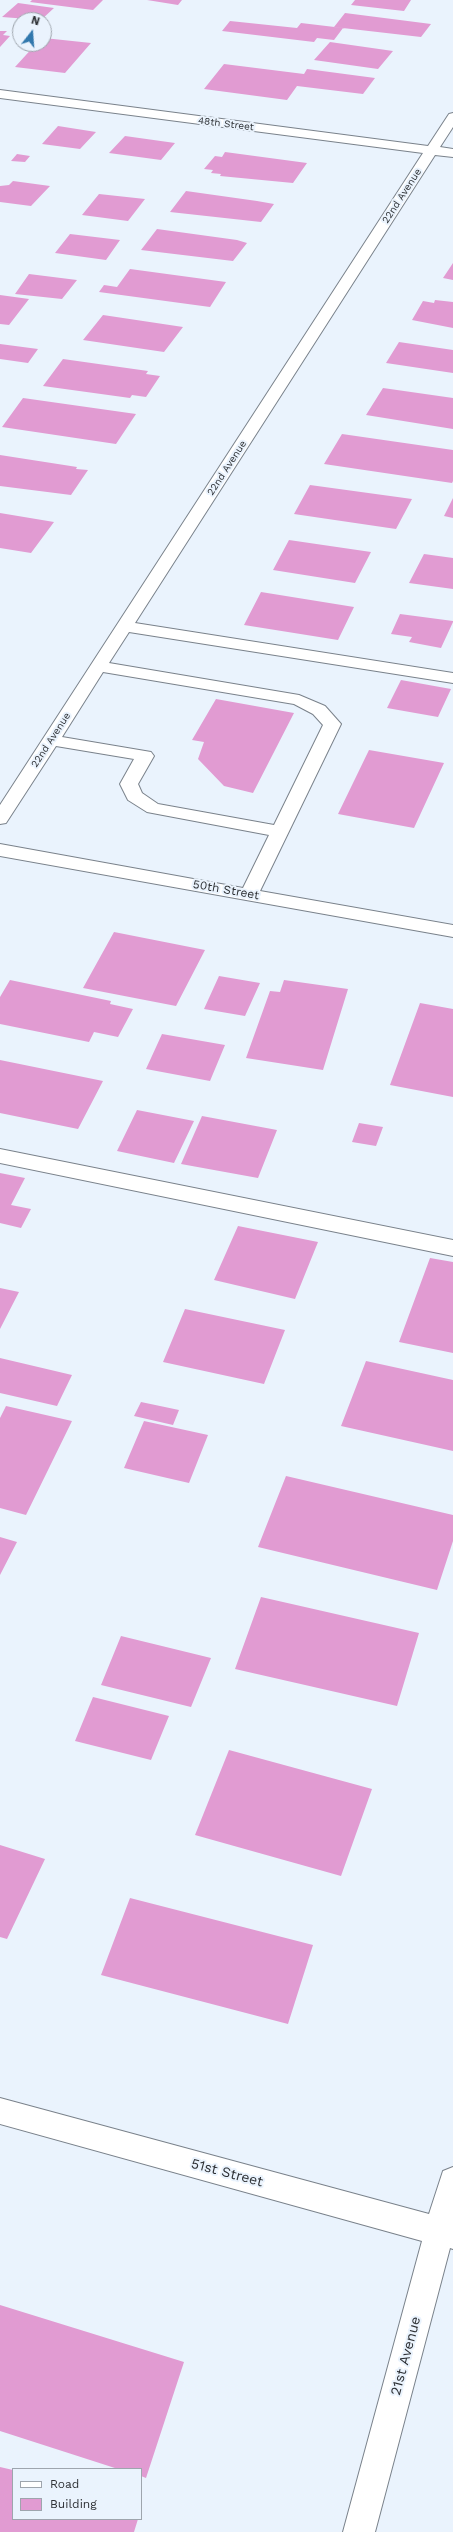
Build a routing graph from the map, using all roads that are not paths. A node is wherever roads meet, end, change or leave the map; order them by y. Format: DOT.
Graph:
graph roads {
  1 [pos="0,94"];
  2 [pos="453,117"];
  3 [pos="432,150"];
  4 [pos="453,153"];
  5 [pos="124,626"];
  6 [pos="99,666"];
  7 [pos="453,678"];
  8 [pos="51,740"];
  9 [pos="0,819"];
  10 [pos="279,831"];
  11 [pos="0,850"];
  12 [pos="249,894"];
  13 [pos="453,931"];
  14 [pos="0,1156"];
  15 [pos="453,1248"];
  16 [pos="0,2111"];
  17 [pos="453,2181"];
  18 [pos="446,2233"];
  19 [pos="359,2532"];
  1 -- 3 [label="street, 48th Street"];
  2 -- 3 [label="street, 22nd Avenue"];
  3 -- 4 [label="street, 48th Street"];
  3 -- 5 [label="street, 22nd Avenue"];
  5 -- 6 [label="street, 22nd Avenue"];
  5 -- 7 [label="street"];
  6 -- 8 [label="street, 22nd Avenue"];
  6 -- 10 [label="street"];
  8 -- 9 [label="street, 22nd Avenue"];
  8 -- 10 [label="street"];
  10 -- 12 [label="street"];
  11 -- 12 [label="street, 50th Street"];
  12 -- 13 [label="street, 50th Street"];
  14 -- 15 [label="street"];
  16 -- 18 [label="street, 51st Street"];
  17 -- 18 [label="street, 21st Avenue"];
  18 -- 19 [label="street, 21st Avenue"];
}
